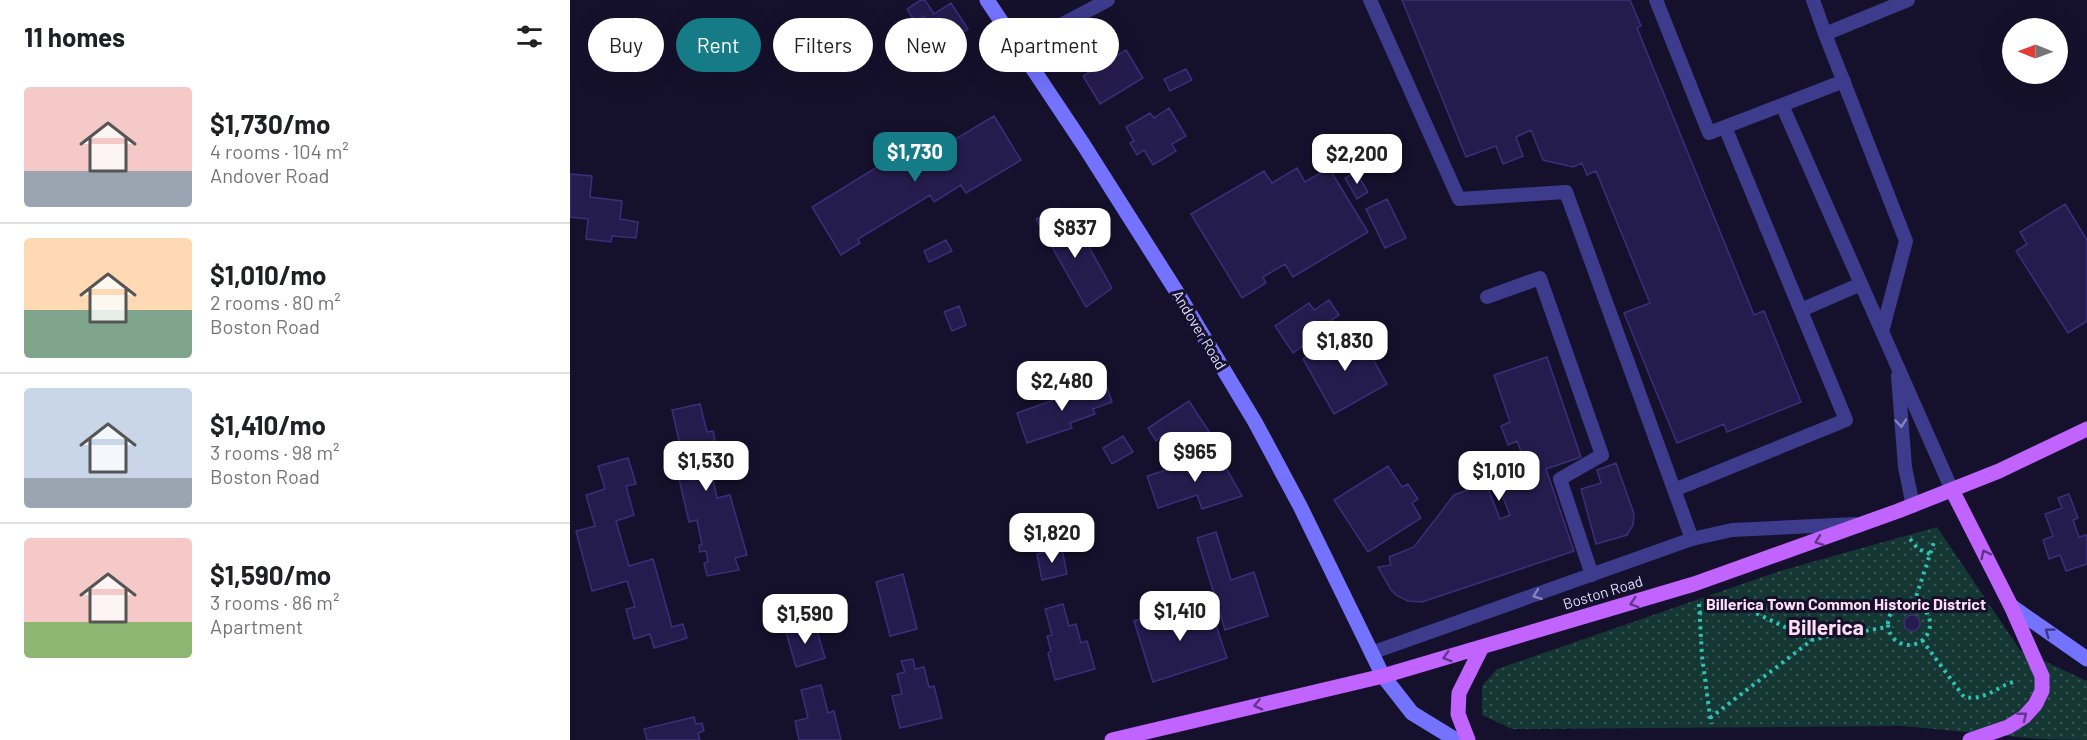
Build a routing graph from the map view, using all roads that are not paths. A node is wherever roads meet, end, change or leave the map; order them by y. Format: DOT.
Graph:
graph roads {
  1 [pos="987,0"];
  2 [pos="1108,0"];
  3 [pos="1370,0"];
  4 [pos="1656,0"];
  5 [pos="1813,0"];
  6 [pos="1908,0"];
  7 [pos="999,18"];
  8 [pos="1074,18"];
  9 [pos="1825,34"];
  10 [pos="1035,72"];
  11 [pos="1844,81"];
  12 [pos="1782,105"];
  13 [pos="1725,127"];
  14 [pos="1861,284"];
  15 [pos="1487,297"];
  16 [pos="1801,310"];
  17 [pos="1882,332"];
  18 [pos="1897,365"];
  19 [pos="2087,429"];
  20 [pos="1674,490"];
  21 [pos="1952,490"];
  22 [pos="1913,506"];
  23 [pos="1869,523"];
  24 [pos="1692,539"];
  25 [pos="1592,575"];
  26 [pos="2011,606"];
  27 [pos="1482,647"];
  28 [pos="1371,652"];
  29 [pos="2087,659"];
  30 [pos="1383,676"];
  31 [pos="1150,735"];
  32 [pos="1112,740"];
  33 [pos="1456,740"];
  34 [pos="1468,740"];
  35 [pos="1970,740"];
  1 -- 7 [label="main road, Andover Road"];
  2 -- 8 [label="lane"];
  3 -- 20 [label="lane"];
  4 -- 13 [label="lane"];
  5 -- 9 [label="lane"];
  6 -- 9 [label="lane"];
  9 -- 11 [label="lane"];
  10 -- 28 [label="main road, Andover Road"];
  11 -- 12 [label="lane"];
  11 -- 17 [label="lane"];
  12 -- 13 [label="lane"];
  12 -- 14 [label="lane"];
  13 -- 16 [label="lane"];
  14 -- 16 [label="lane"];
  14 -- 17 [label="lane"];
  15 -- 25 [label="lane"];
  16 -- 20 [label="lane"];
  17 -- 18 [label="lane"];
  18 -- 21 [label="lane"];
  18 -- 22 [label="lane, one-way"];
  19 -- 21 [label="main road, Boston Road"];
  20 -- 24 [label="lane"];
  21 -- 22 [label="main road, Boston Road"];
  26 -- 21 [label="main road, one-way"];
  22 -- 23 [label="main road, Boston Road"];
  23 -- 24 [label="lane"];
  23 -- 27 [label="main road, Boston Road, one-way"];
  24 -- 25 [label="lane"];
  25 -- 28 [label="lane, one-way"];
  29 -- 26 [label="main road, one-way"];
  35 -- 26 [label="main road, one-way"];
  27 -- 30 [label="main road, Boston Road, one-way"];
  27 -- 34 [label="main road"];
  28 -- 30 [label="main road, Andover Road"];
  30 -- 31 [label="main road, Boston Road, one-way"];
  30 -- 33 [label="main road, Andover Road"];
  31 -- 32 [label="main road, Boston Road"];
}
